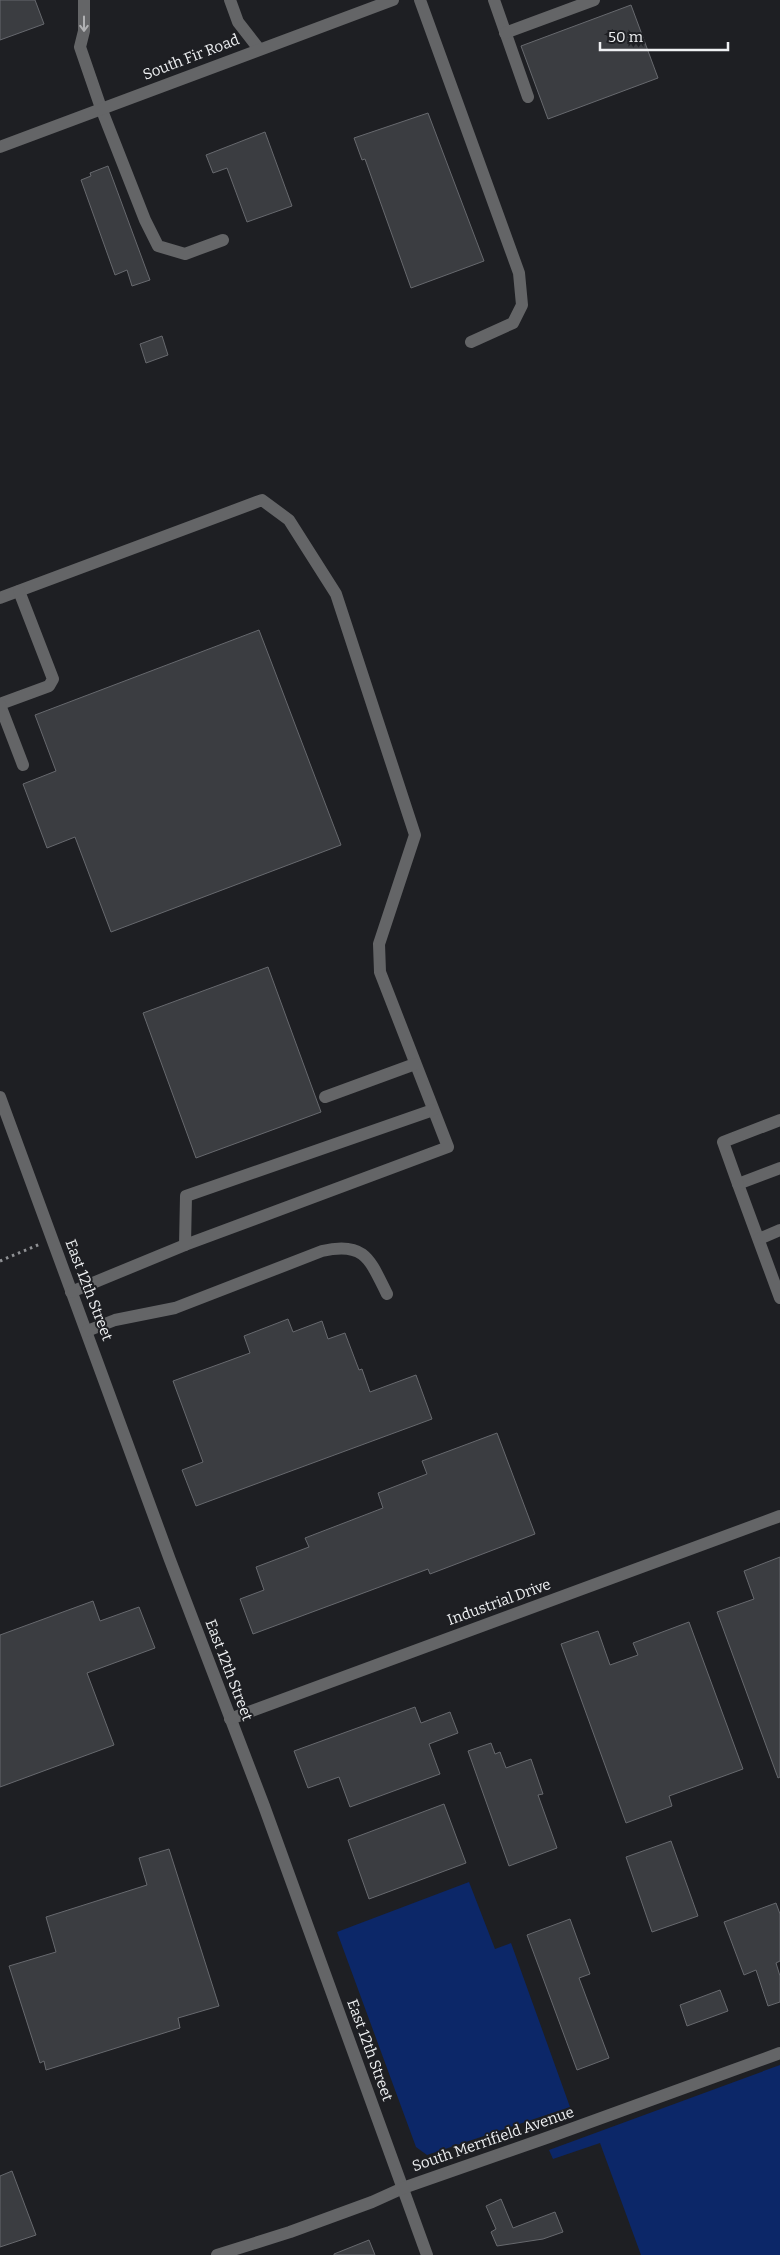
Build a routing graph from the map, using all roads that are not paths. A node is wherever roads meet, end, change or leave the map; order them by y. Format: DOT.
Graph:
graph roads {
  1 [pos="84,0"];
  2 [pos="230,0"];
  3 [pos="393,0"];
  4 [pos="420,0"];
  5 [pos="494,0"];
  6 [pos="594,0"];
  7 [pos="506,33"];
  8 [pos="260,49"];
  9 [pos="528,97"];
  10 [pos="101,108"];
  11 [pos="0,147"];
  12 [pos="222,240"];
  13 [pos="471,342"];
  14 [pos="20,591"];
  15 [pos="0,598"];
  16 [pos="0,705"];
  17 [pos="22,765"];
  18 [pos="416,1064"];
  19 [pos="0,1097"];
  20 [pos="325,1097"];
  21 [pos="433,1110"];
  22 [pos="780,1120"];
  23 [pos="780,1168"];
  24 [pos="738,1184"];
  25 [pos="780,1230"];
  26 [pos="759,1239"];
  27 [pos="185,1245"];
  28 [pos="777,1282"];
  29 [pos="71,1292"];
  30 [pos="387,1294"];
  31 [pos="780,1298"];
  32 [pos="87,1331"];
  33 [pos="780,1516"];
  34 [pos="230,1719"];
  35 [pos="780,2053"];
  36 [pos="403,2188"];
  37 [pos="217,2255"];
  38 [pos="427,2255"];
  1 -- 10 [label="street, one-way"];
  2 -- 8 [label="street"];
  3 -- 8 [label="street, South Fir Road"];
  4 -- 13 [label="street"];
  5 -- 7 [label="street"];
  6 -- 7 [label="street"];
  7 -- 9 [label="street"];
  8 -- 10 [label="street, South Fir Road"];
  10 -- 11 [label="street, South Fir Road"];
  10 -- 12 [label="street"];
  14 -- 15 [label="street"];
  14 -- 16 [label="street"];
  14 -- 18 [label="street"];
  16 -- 17 [label="street"];
  18 -- 20 [label="street"];
  18 -- 21 [label="street"];
  19 -- 29 [label="street, East 12th Street"];
  21 -- 27 [label="street"];
  21 -- 27 [label="street"];
  22 -- 24 [label="street"];
  23 -- 24 [label="street"];
  24 -- 26 [label="street"];
  25 -- 26 [label="street"];
  26 -- 28 [label="street"];
  27 -- 29 [label="street"];
  28 -- 31 [label="street"];
  29 -- 32 [label="street, East 12th Street"];
  30 -- 32 [label="street"];
  32 -- 34 [label="street, East 12th Street"];
  33 -- 34 [label="street, Industrial Drive"];
  34 -- 36 [label="street, East 12th Street"];
  35 -- 36 [label="street, South Merrifield Avenue"];
  36 -- 37 [label="street, South Merrifield Avenue"];
  36 -- 38 [label="street, East 12th Street"];
}
